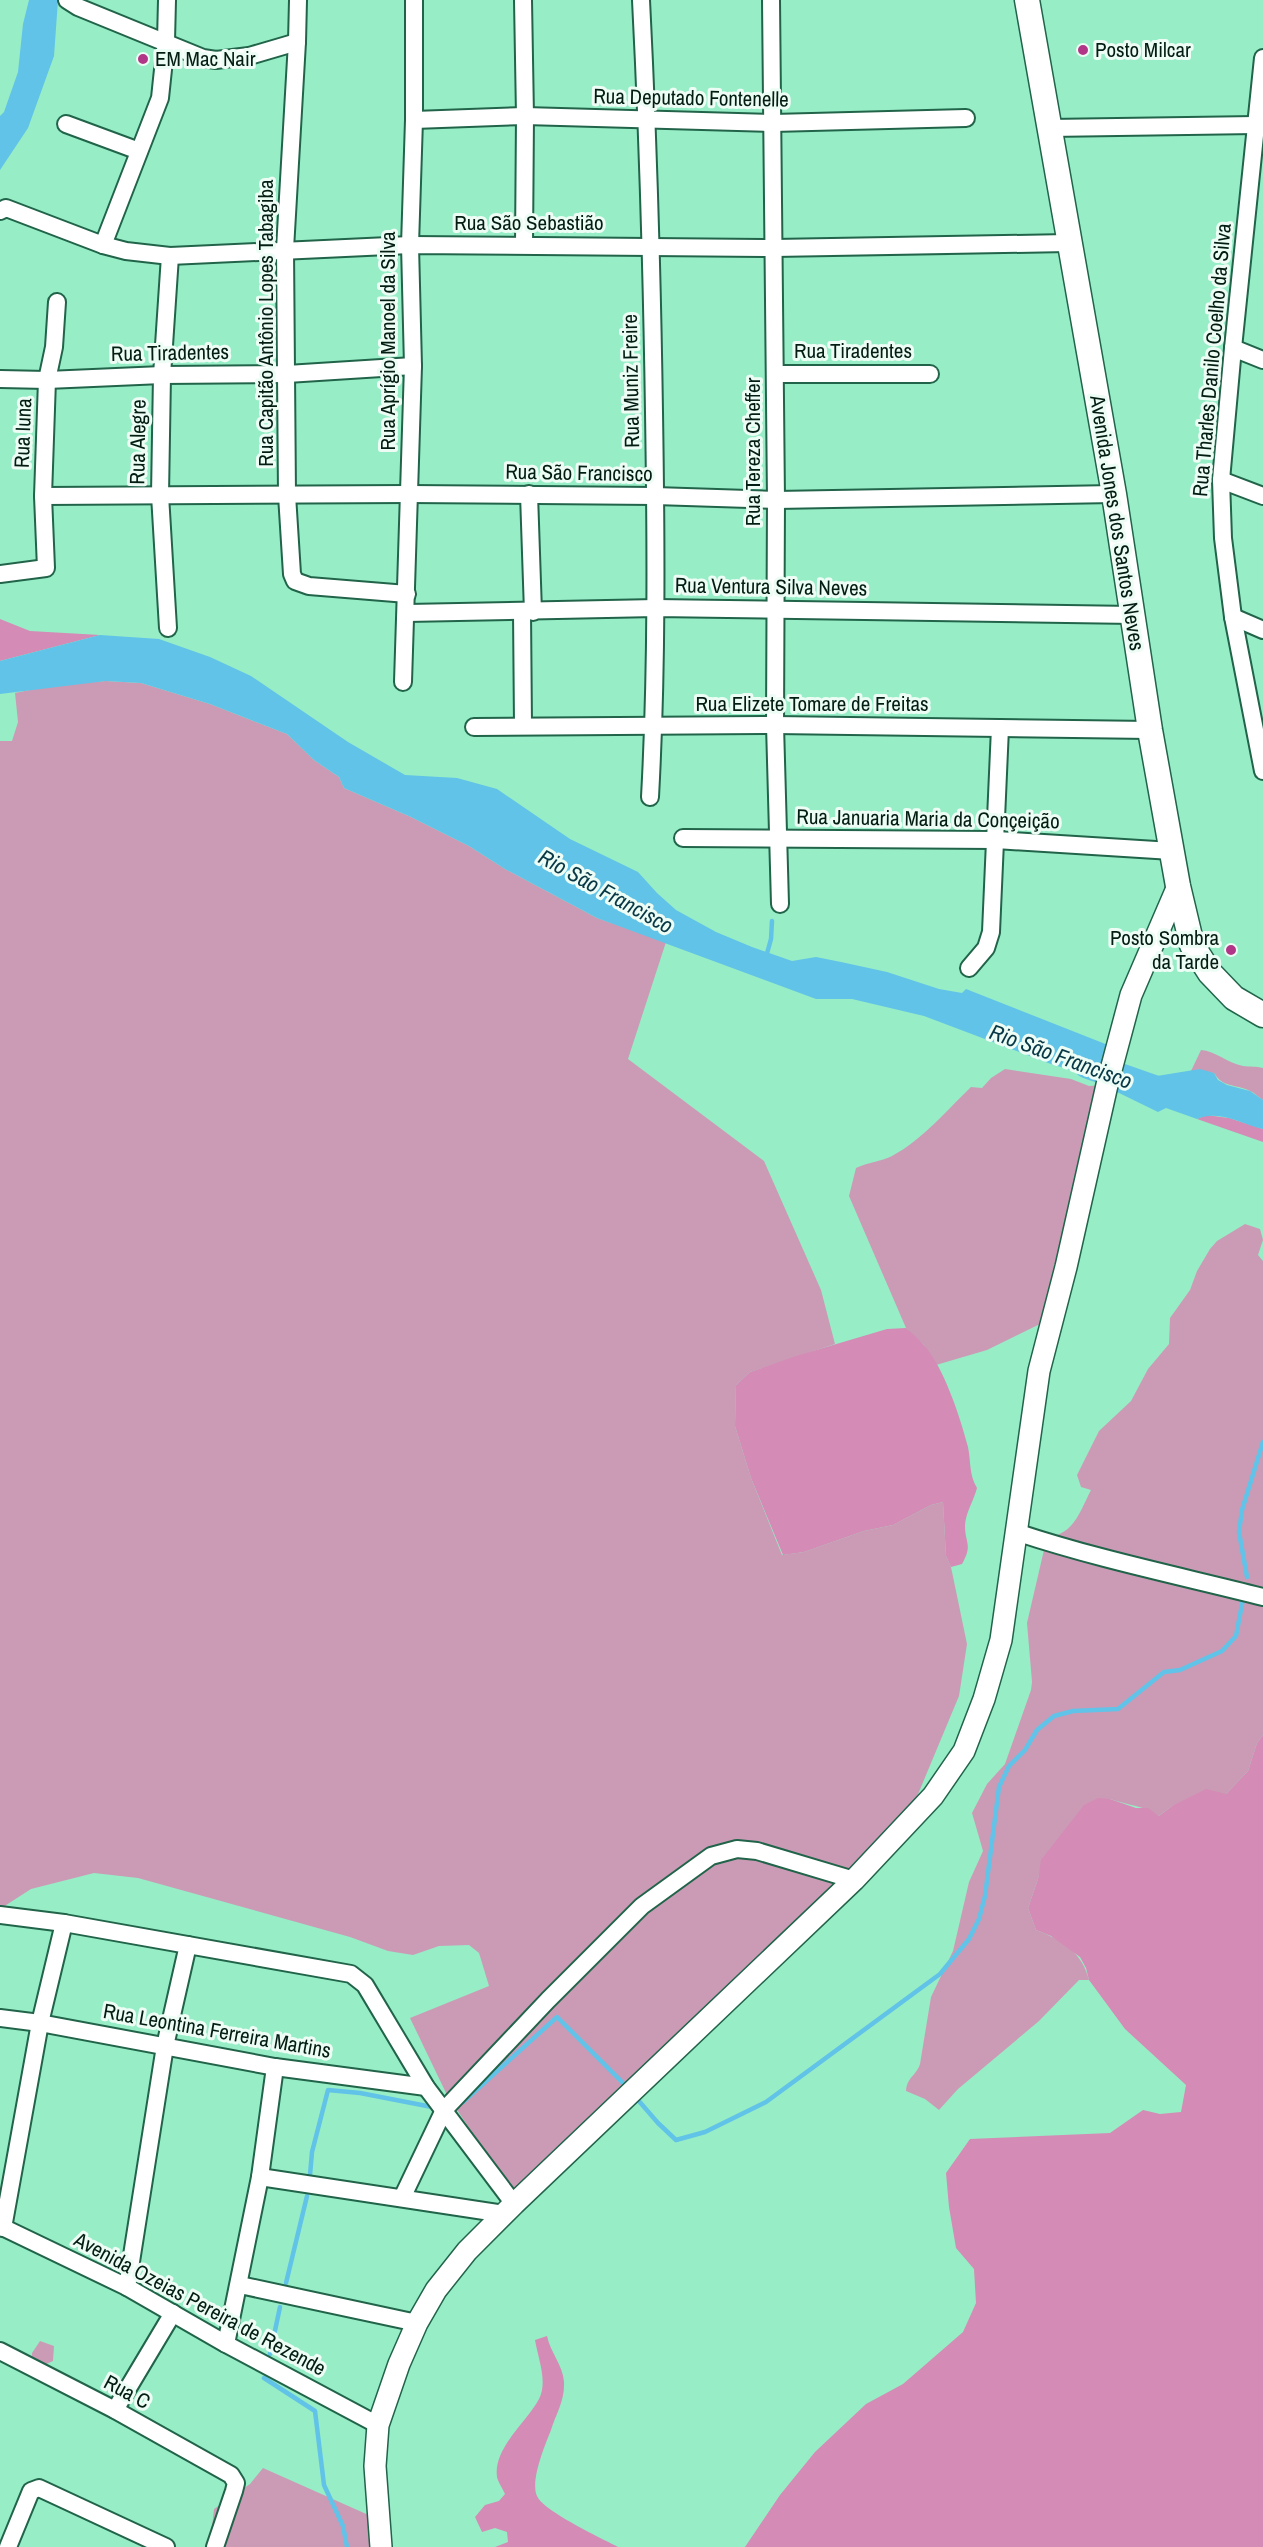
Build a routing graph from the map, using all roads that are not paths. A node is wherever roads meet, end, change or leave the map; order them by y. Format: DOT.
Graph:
graph roads {
  1 [pos="167,0"];
  2 [pos="298,0"];
  3 [pos="414,0"];
  4 [pos="523,0"];
  5 [pos="641,0"];
  6 [pos="771,0"];
  7 [pos="1027,0"];
  8 [pos="73,4"];
  9 [pos="166,41"];
  10 [pos="297,42"];
  11 [pos="1263,58"];
  12 [pos="525,116"];
  13 [pos="966,118"];
  14 [pos="414,120"];
  15 [pos="647,121"];
  16 [pos="773,123"];
  17 [pos="66,124"];
  18 [pos="1256,125"];
  19 [pos="1049,128"];
  20 [pos="139,151"];
  21 [pos="0,211"];
  22 [pos="1068,243"];
  23 [pos="103,245"];
  24 [pos="410,245"];
  25 [pos="524,245"];
  26 [pos="651,246"];
  27 [pos="774,248"];
  28 [pos="285,249"];
  29 [pos="170,256"];
  30 [pos="57,302"];
  31 [pos="1233,348"];
  32 [pos="1263,360"];
  33 [pos="413,366"];
  34 [pos="287,374"];
  35 [pos="776,374"];
  36 [pos="930,374"];
  37 [pos="162,375"];
  38 [pos="0,379"];
  39 [pos="47,380"];
  40 [pos="1221,480"];
  41 [pos="409,494"];
  42 [pos="1114,494"];
  43 [pos="160,495"];
  44 [pos="287,495"];
  45 [pos="529,495"];
  46 [pos="43,496"];
  47 [pos="655,496"];
  48 [pos="1263,496"];
  49 [pos="777,500"];
  50 [pos="0,574"];
  51 [pos="407,594"];
  52 [pos="656,608"];
  53 [pos="776,610"];
  54 [pos="528,612"];
  55 [pos="407,613"];
  56 [pos="1134,615"];
  57 [pos="1233,617"];
  58 [pos="168,628"];
  59 [pos="1263,630"];
  60 [pos="403,682"];
  61 [pos="775,724"];
  62 [pos="523,725"];
  63 [pos="654,726"];
  64 [pos="474,727"];
  65 [pos="1000,728"];
  66 [pos="1150,730"];
  67 [pos="1263,769"];
  68 [pos="650,797"];
  69 [pos="779,837"];
  70 [pos="683,838"];
  71 [pos="996,840"];
  72 [pos="1172,851"];
  73 [pos="1178,886"];
  74 [pos="780,904"];
  75 [pos="969,968"];
  76 [pos="1263,1015"];
  77 [pos="1016,1532"];
  78 [pos="1263,1597"];
  79 [pos="854,1880"];
  80 [pos="0,1915"];
  81 [pos="64,1923"];
  82 [pos="188,1945"];
  83 [pos="0,2018"];
  84 [pos="40,2023"];
  85 [pos="165,2046"];
  86 [pos="275,2067"];
  87 [pos="426,2087"];
  88 [pos="444,2110"];
  89 [pos="260,2177"];
  90 [pos="402,2198"];
  91 [pos="509,2209"];
  92 [pos="2,2227"];
  93 [pos="240,2285"];
  94 [pos="127,2287"];
  95 [pos="173,2313"];
  96 [pos="417,2323"];
  97 [pos="226,2344"];
  98 [pos="0,2351"];
  99 [pos="115,2410"];
  100 [pos="378,2425"];
  101 [pos="8,2547"];
  102 [pos="166,2547"];
  103 [pos="214,2547"];
  104 [pos="381,2547"];
  1 -- 9 [label="street"];
  2 -- 10 [label="street, Rua Capitão Antônio Lopes Tabagiba"];
  3 -- 14 [label="street, Rua Aprígio Manoel da Silva"];
  4 -- 12 [label="street"];
  5 -- 15 [label="street, Rua Muniz Freire"];
  6 -- 16 [label="street, Rua Tereza Cheffer"];
  7 -- 19 [label="main road, Avenida Jones dos Santos Neves"];
  8 -- 9 [label="street"];
  9 -- 10 [label="street"];
  9 -- 20 [label="street"];
  10 -- 28 [label="street, Rua Capitão Antônio Lopes Tabagiba"];
  11 -- 18 [label="street, Rua Tharles Danilo Coelho da Silva"];
  12 -- 14 [label="street, Rua Deputado Fontenelle"];
  12 -- 15 [label="street, Rua Deputado Fontenelle"];
  12 -- 25 [label="street"];
  13 -- 16 [label="street, Rua Deputado Fontenelle"];
  14 -- 24 [label="street, Rua Aprígio Manoel da Silva"];
  15 -- 16 [label="street, Rua Deputado Fontenelle"];
  15 -- 26 [label="street, Rua Muniz Freire"];
  16 -- 27 [label="street, Rua Tereza Cheffer"];
  17 -- 20 [label="street"];
  18 -- 19 [label="street"];
  18 -- 31 [label="street, Rua Tharles Danilo Coelho da Silva"];
  19 -- 22 [label="main road, Avenida Jones dos Santos Neves"];
  20 -- 23 [label="street"];
  21 -- 23 [label="street, Rua São Sebastião"];
  22 -- 27 [label="street, Rua São Sebastião"];
  22 -- 42 [label="main road, Avenida Jones dos Santos Neves"];
  23 -- 29 [label="street, Rua São Sebastião"];
  24 -- 25 [label="street, Rua São Sebastião"];
  24 -- 28 [label="street, Rua São Sebastião"];
  24 -- 33 [label="street, Rua Aprígio Manoel da Silva"];
  25 -- 26 [label="street, Rua São Sebastião"];
  26 -- 27 [label="street, Rua São Sebastião"];
  26 -- 47 [label="street, Rua Muniz Freire"];
  27 -- 35 [label="street, Rua Tereza Cheffer"];
  28 -- 29 [label="street, Rua São Sebastião"];
  28 -- 34 [label="street, Rua Capitão Antônio Lopes Tabagiba"];
  29 -- 37 [label="street, Rua Alegre"];
  30 -- 39 [label="street, Rua Iuna"];
  31 -- 32 [label="street"];
  31 -- 40 [label="street, Rua Tharles Danilo Coelho da Silva"];
  33 -- 34 [label="street, Rua Tiradentes"];
  33 -- 41 [label="street, Rua Aprígio Manoel da Silva"];
  34 -- 37 [label="street, Rua Tiradentes"];
  34 -- 44 [label="street, Rua Capitão Antônio Lopes Tabagiba"];
  35 -- 36 [label="street, Rua Tiradentes"];
  35 -- 49 [label="street, Rua Tereza Cheffer"];
  37 -- 39 [label="street, Rua Tiradentes"];
  37 -- 43 [label="street, Rua Alegre"];
  38 -- 39 [label="street, Rua Tiradentes"];
  39 -- 46 [label="street, Rua Iuna"];
  40 -- 48 [label="street"];
  40 -- 57 [label="street, Rua Tharles Danilo Coelho da Silva"];
  41 -- 44 [label="street, Rua São Francisco"];
  41 -- 45 [label="street, Rua São Francisco"];
  41 -- 51 [label="street, Rua Aprígio Manoel da Silva"];
  42 -- 49 [label="street, Rua São Francisco"];
  42 -- 56 [label="main road, Avenida Jones dos Santos Neves"];
  43 -- 44 [label="street, Rua São Francisco"];
  43 -- 46 [label="street, Rua São Francisco"];
  43 -- 58 [label="street, Rua Alegre"];
  44 -- 51 [label="street, Rua Capitão Antônio Lopes Tabagiba"];
  45 -- 47 [label="street, Rua São Francisco"];
  45 -- 54 [label="street"];
  46 -- 50 [label="street, Rua Iuna"];
  47 -- 49 [label="street, Rua São Francisco"];
  47 -- 52 [label="street, Rua Muniz Freire"];
  49 -- 53 [label="street, Rua Tereza Cheffer"];
  51 -- 55 [label="street, Rua Aprígio Manoel da Silva"];
  52 -- 53 [label="street, Rua Ventura Silva Neves"];
  52 -- 54 [label="street, Rua Ventura Silva Neves"];
  52 -- 63 [label="street, Rua Muniz Freire"];
  53 -- 56 [label="street, Rua Ventura Silva Neves"];
  53 -- 61 [label="street, Rua Tereza Cheffer"];
  54 -- 55 [label="street, Rua Ventura Silva Neves"];
  54 -- 62 [label="street"];
  55 -- 60 [label="street, Rua Aprígio Manoel da Silva"];
  56 -- 66 [label="main road, Avenida Jones dos Santos Neves"];
  57 -- 59 [label="street"];
  57 -- 67 [label="street, Rua Tharles Danilo Coelho da Silva"];
  61 -- 63 [label="street, Rua Elizete Tomare de Freitas"];
  61 -- 65 [label="street, Rua Elizete Tomare de Freitas"];
  61 -- 69 [label="street, Rua Tereza Cheffer"];
  62 -- 63 [label="street, Rua Elizete Tomare de Freitas"];
  62 -- 64 [label="street, Rua Elizete Tomare de Freitas"];
  63 -- 68 [label="street, Rua Muniz Freire"];
  65 -- 66 [label="street, Rua Elizete Tomare de Freitas"];
  65 -- 71 [label="street"];
  66 -- 72 [label="main road, Avenida Jones dos Santos Neves"];
  69 -- 70 [label="street, Rua Januaria Maria da Conçeição"];
  69 -- 71 [label="street, Rua Januaria Maria da Conçeição"];
  69 -- 74 [label="street, Rua Tereza Cheffer"];
  71 -- 72 [label="street, Rua Januaria Maria da Conçeição"];
  71 -- 75 [label="street"];
  72 -- 73 [label="main road, Avenida Jones dos Santos Neves"];
  73 -- 76 [label="main road, Avenida Jones dos Santos Neves"];
  73 -- 77 [label="street"];
  77 -- 78 [label="street"];
  77 -- 79 [label="street"];
  79 -- 88 [label="street"];
  79 -- 91 [label="street"];
  80 -- 81 [label="street"];
  81 -- 82 [label="street"];
  81 -- 84 [label="street"];
  82 -- 85 [label="street"];
  82 -- 87 [label="street"];
  83 -- 84 [label="street, Rua Leontina Ferreira Martins"];
  84 -- 85 [label="street, Rua Leontina Ferreira Martins"];
  84 -- 92 [label="street"];
  85 -- 86 [label="street, Rua Leontina Ferreira Martins"];
  85 -- 94 [label="street"];
  86 -- 87 [label="street, Rua Leontina Ferreira Martins"];
  86 -- 89 [label="street"];
  87 -- 88 [label="street"];
  88 -- 90 [label="street"];
  88 -- 91 [label="street"];
  89 -- 90 [label="street"];
  89 -- 93 [label="street"];
  90 -- 91 [label="street"];
  91 -- 96 [label="street"];
  92 -- 94 [label="street, Avenida Ozeias Pereira de Rezende"];
  93 -- 96 [label="street"];
  93 -- 97 [label="street"];
  94 -- 95 [label="street, Avenida Ozeias Pereira de Rezende"];
  95 -- 97 [label="street, Avenida Ozeias Pereira de Rezende"];
  95 -- 99 [label="street"];
  96 -- 100 [label="street"];
  97 -- 100 [label="street, Avenida Ozeias Pereira de Rezende"];
  98 -- 99 [label="street, Rua C"];
  99 -- 103 [label="street, Rua C"];
  100 -- 104 [label="street"];
  101 -- 102 [label="street"];
}
